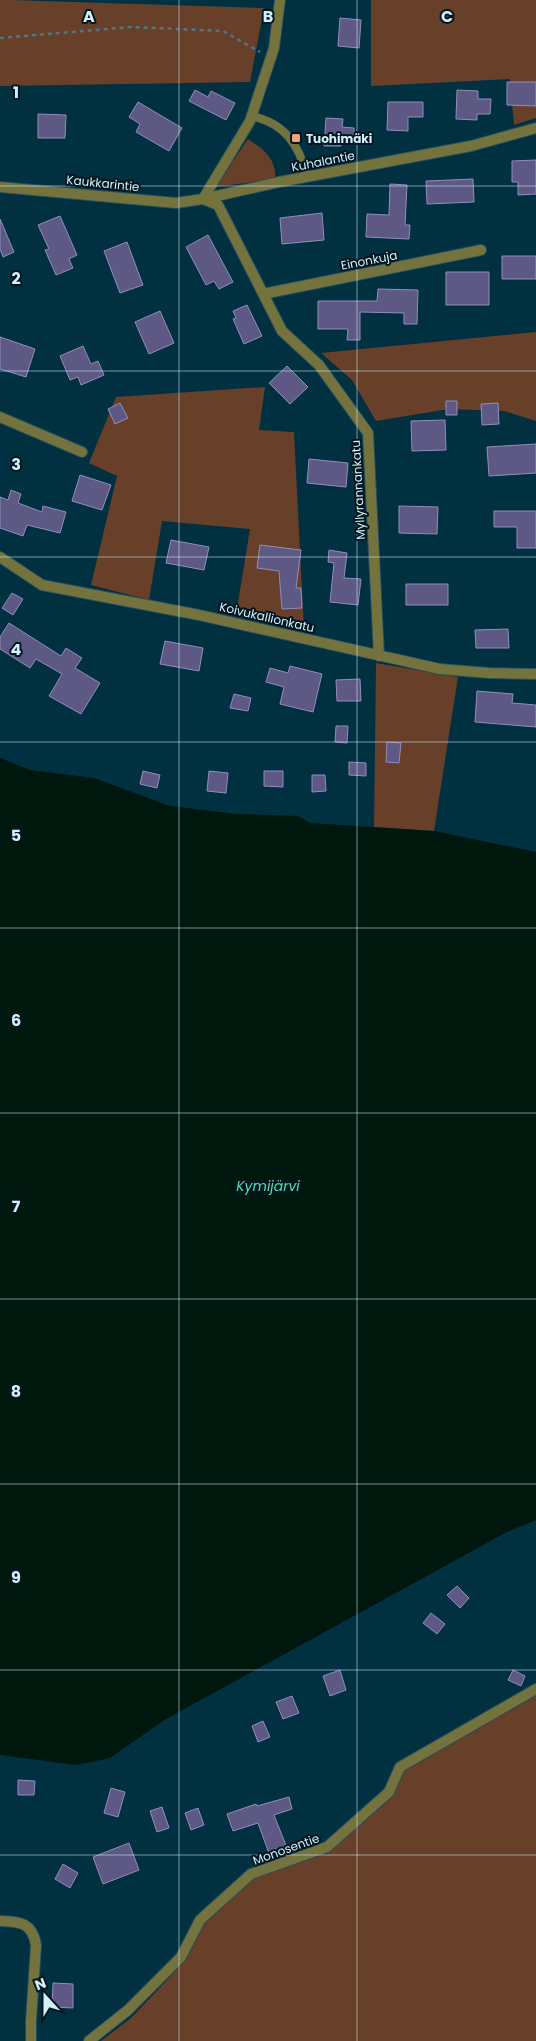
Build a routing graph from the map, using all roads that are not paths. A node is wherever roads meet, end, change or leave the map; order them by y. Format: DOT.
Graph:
graph roads {
  1 [pos="280,0"];
  2 [pos="251,116"];
  3 [pos="536,128"];
  4 [pos="307,176"];
  5 [pos="0,187"];
  6 [pos="203,199"];
  7 [pos="481,250"];
  8 [pos="263,294"];
  9 [pos="0,417"];
  10 [pos="82,452"];
  11 [pos="0,557"];
  12 [pos="379,656"];
  13 [pos="536,674"];
  14 [pos="536,1689"];
  15 [pos="0,1921"];
  16 [pos="32,2041"];
  17 [pos="89,2041"];
  1 -- 2 [label="street"];
  2 -- 4 [label="lane"];
  2 -- 6 [label="street"];
  3 -- 4 [label="street, Kuhalantie"];
  4 -- 6 [label="street, Kuhalantie"];
  5 -- 6 [label="street, Kaukkarintie"];
  6 -- 8 [label="street, Myllyrannankatu"];
  7 -- 8 [label="street, Einonkuja"];
  8 -- 12 [label="street, Myllyrannankatu"];
  9 -- 10 [label="street"];
  11 -- 12 [label="street, Koivukallionkatu"];
  12 -- 13 [label="street, Koivukallionkatu"];
  14 -- 17 [label="street, Monosentie"];
  15 -- 16 [label="street"];
}
